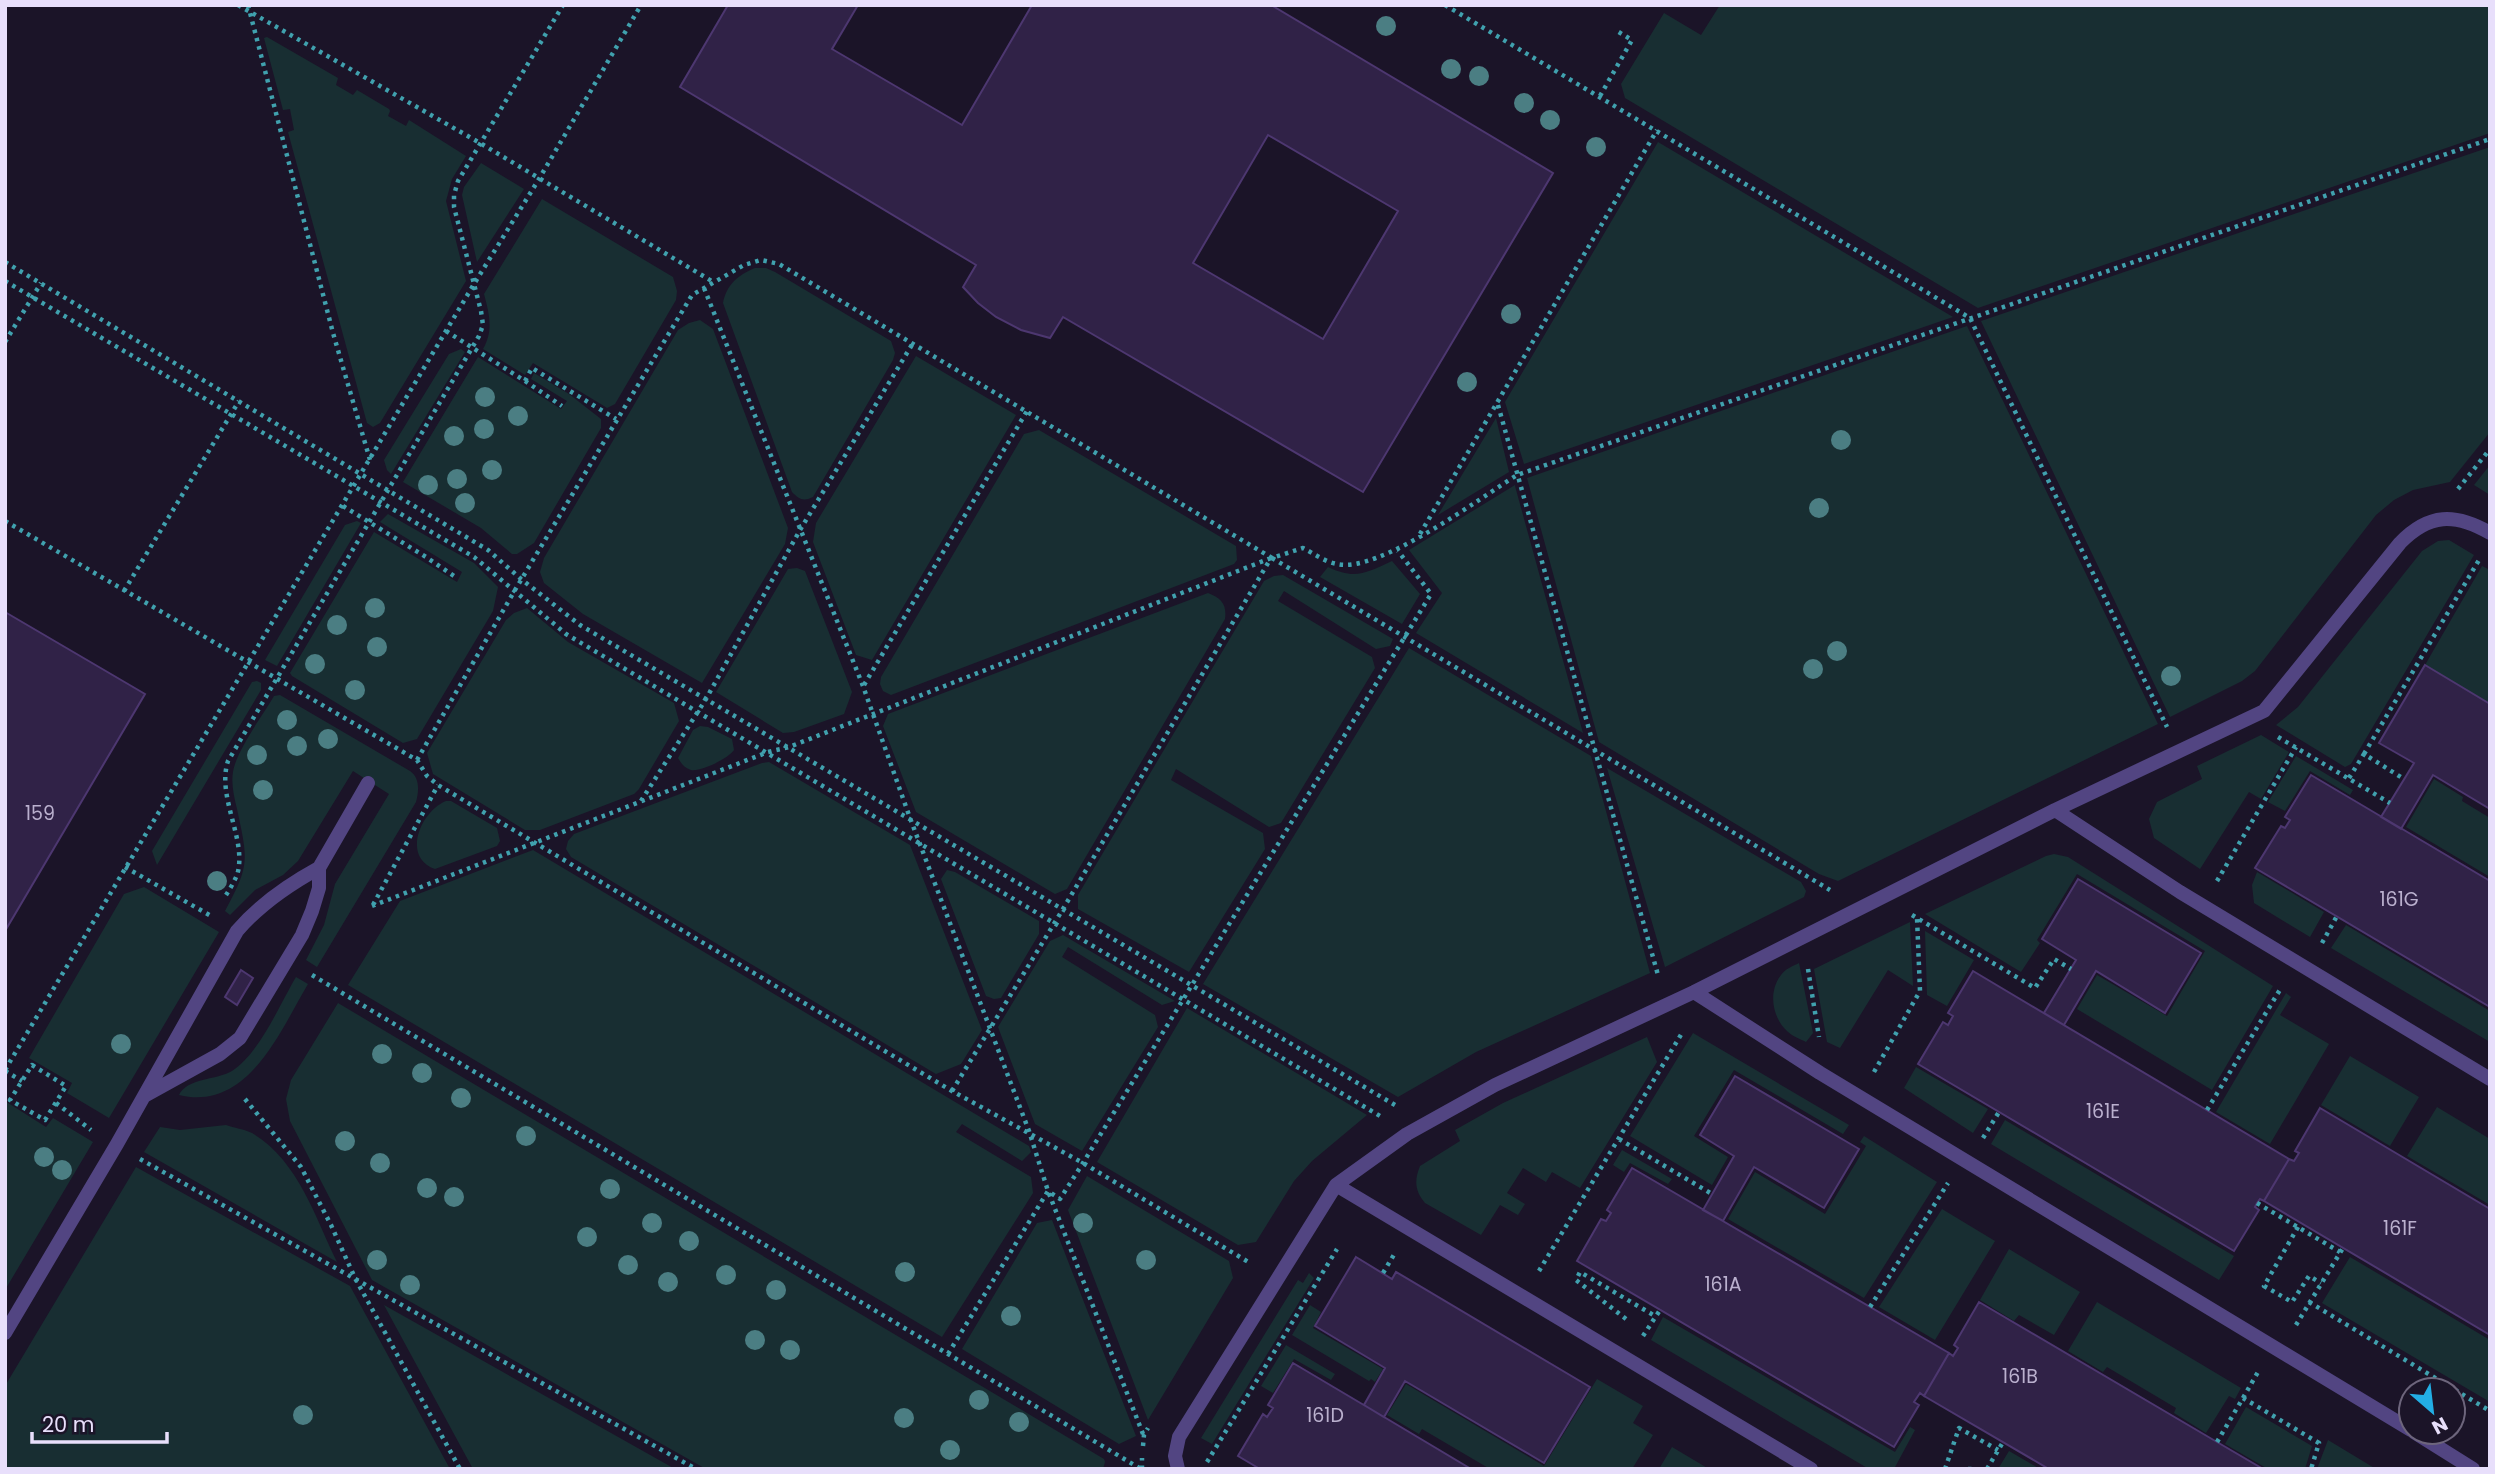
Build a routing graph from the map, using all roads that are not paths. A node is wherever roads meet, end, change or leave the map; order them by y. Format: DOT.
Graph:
graph roads {
  1 [pos="2490,533"];
  2 [pos="368,783"];
  3 [pos="2055,810"];
  4 [pos="320,868"];
  5 [pos="1693,992"];
  6 [pos="2490,1079"];
  7 [pos="143,1097"];
  8 [pos="1336,1185"];
  9 [pos="5,1333"];
  10 [pos="2397,1422"];
  11 [pos="2436,1446"];
  12 [pos="1178,1469"];
  13 [pos="1811,1469"];
  14 [pos="2473,1469"];
  1 -- 3 [label="lane"];
  2 -- 4 [label="lane"];
  3 -- 5 [label="lane"];
  3 -- 6 [label="lane"];
  4 -- 7 [label="lane"];
  4 -- 7 [label="lane"];
  5 -- 8 [label="lane"];
  5 -- 10 [label="lane"];
  7 -- 9 [label="lane"];
  8 -- 12 [label="lane"];
  8 -- 13 [label="lane"];
  11 -- 14 [label="lane"];
}
